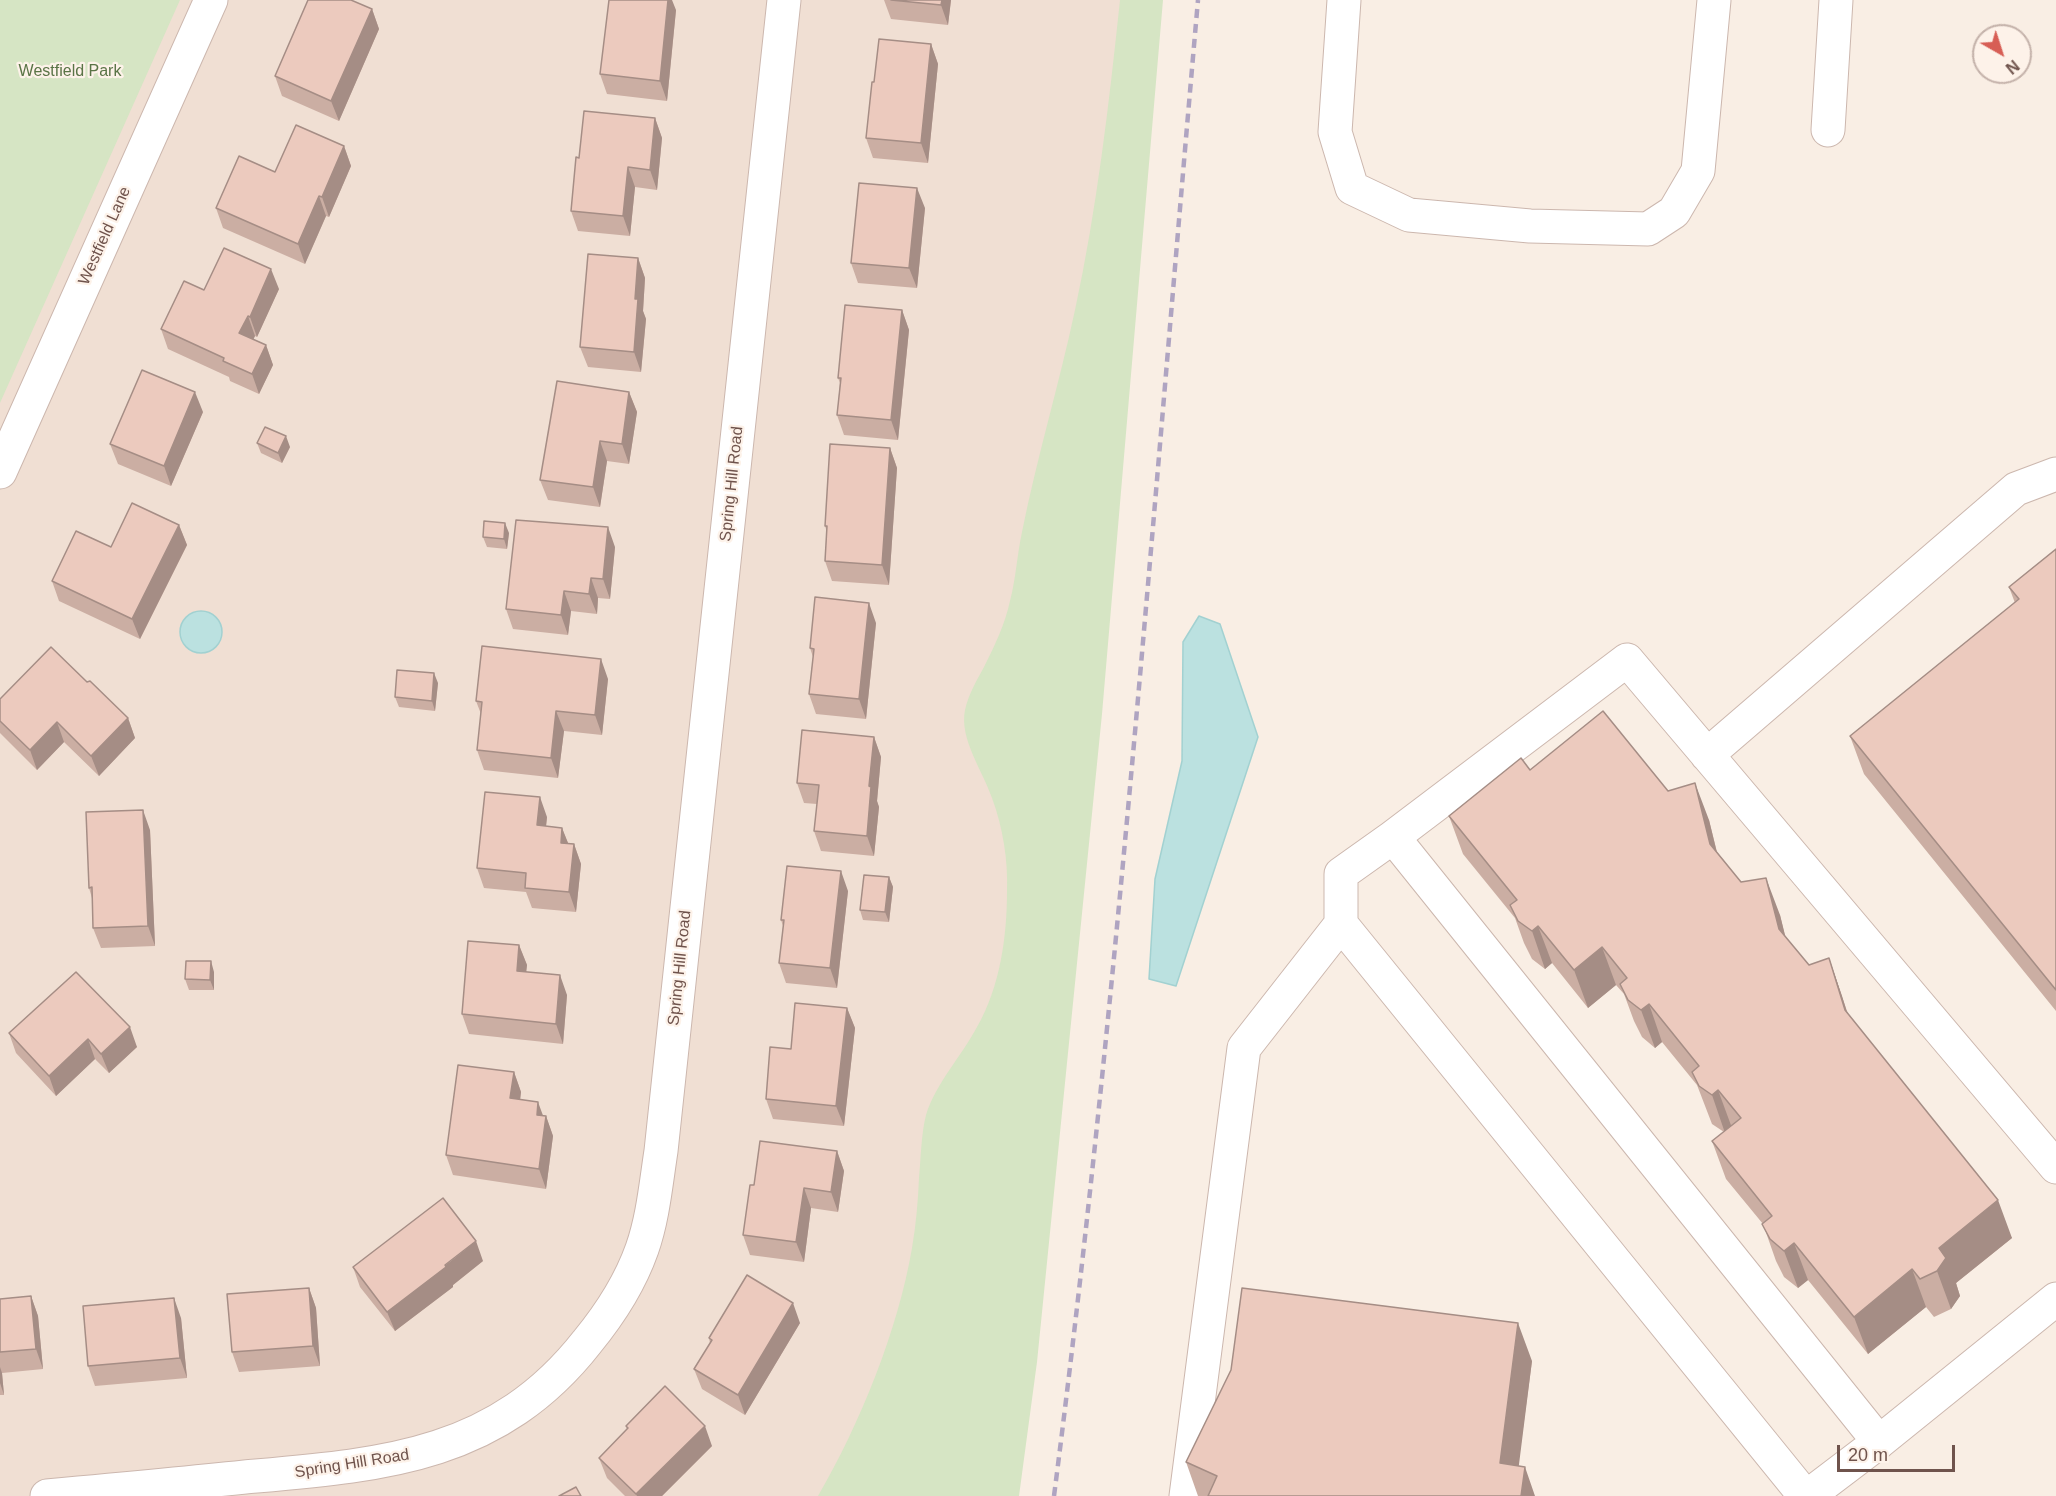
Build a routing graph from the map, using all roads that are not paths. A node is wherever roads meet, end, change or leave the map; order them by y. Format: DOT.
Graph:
graph roads {
  1 [pos="211,0"];
  2 [pos="784,0"];
  3 [pos="1344,0"];
  4 [pos="1714,0"];
  5 [pos="1836,0"];
  6 [pos="1828,130"];
  7 [pos="0,472"];
  8 [pos="2056,474"];
  9 [pos="1707,755"];
  10 [pos="1393,837"];
  11 [pos="1341,924"];
  12 [pos="2056,1167"];
  13 [pos="2056,1299"];
  14 [pos="1879,1442"];
  15 [pos="47,1496"];
  16 [pos="1186,1496"];
  17 [pos="1807,1496"];
  1 -- 7 [label="street, Westfield Lane"];
  2 -- 15 [label="street, Spring Hill Road"];
  3 -- 4 [label="street"];
  5 -- 6 [label="street"];
  8 -- 9 [label="street"];
  9 -- 10 [label="street"];
  9 -- 12 [label="street"];
  10 -- 11 [label="street"];
  10 -- 14 [label="street"];
  11 -- 16 [label="street"];
  11 -- 17 [label="street"];
  13 -- 14 [label="street"];
  14 -- 17 [label="street"];
}
